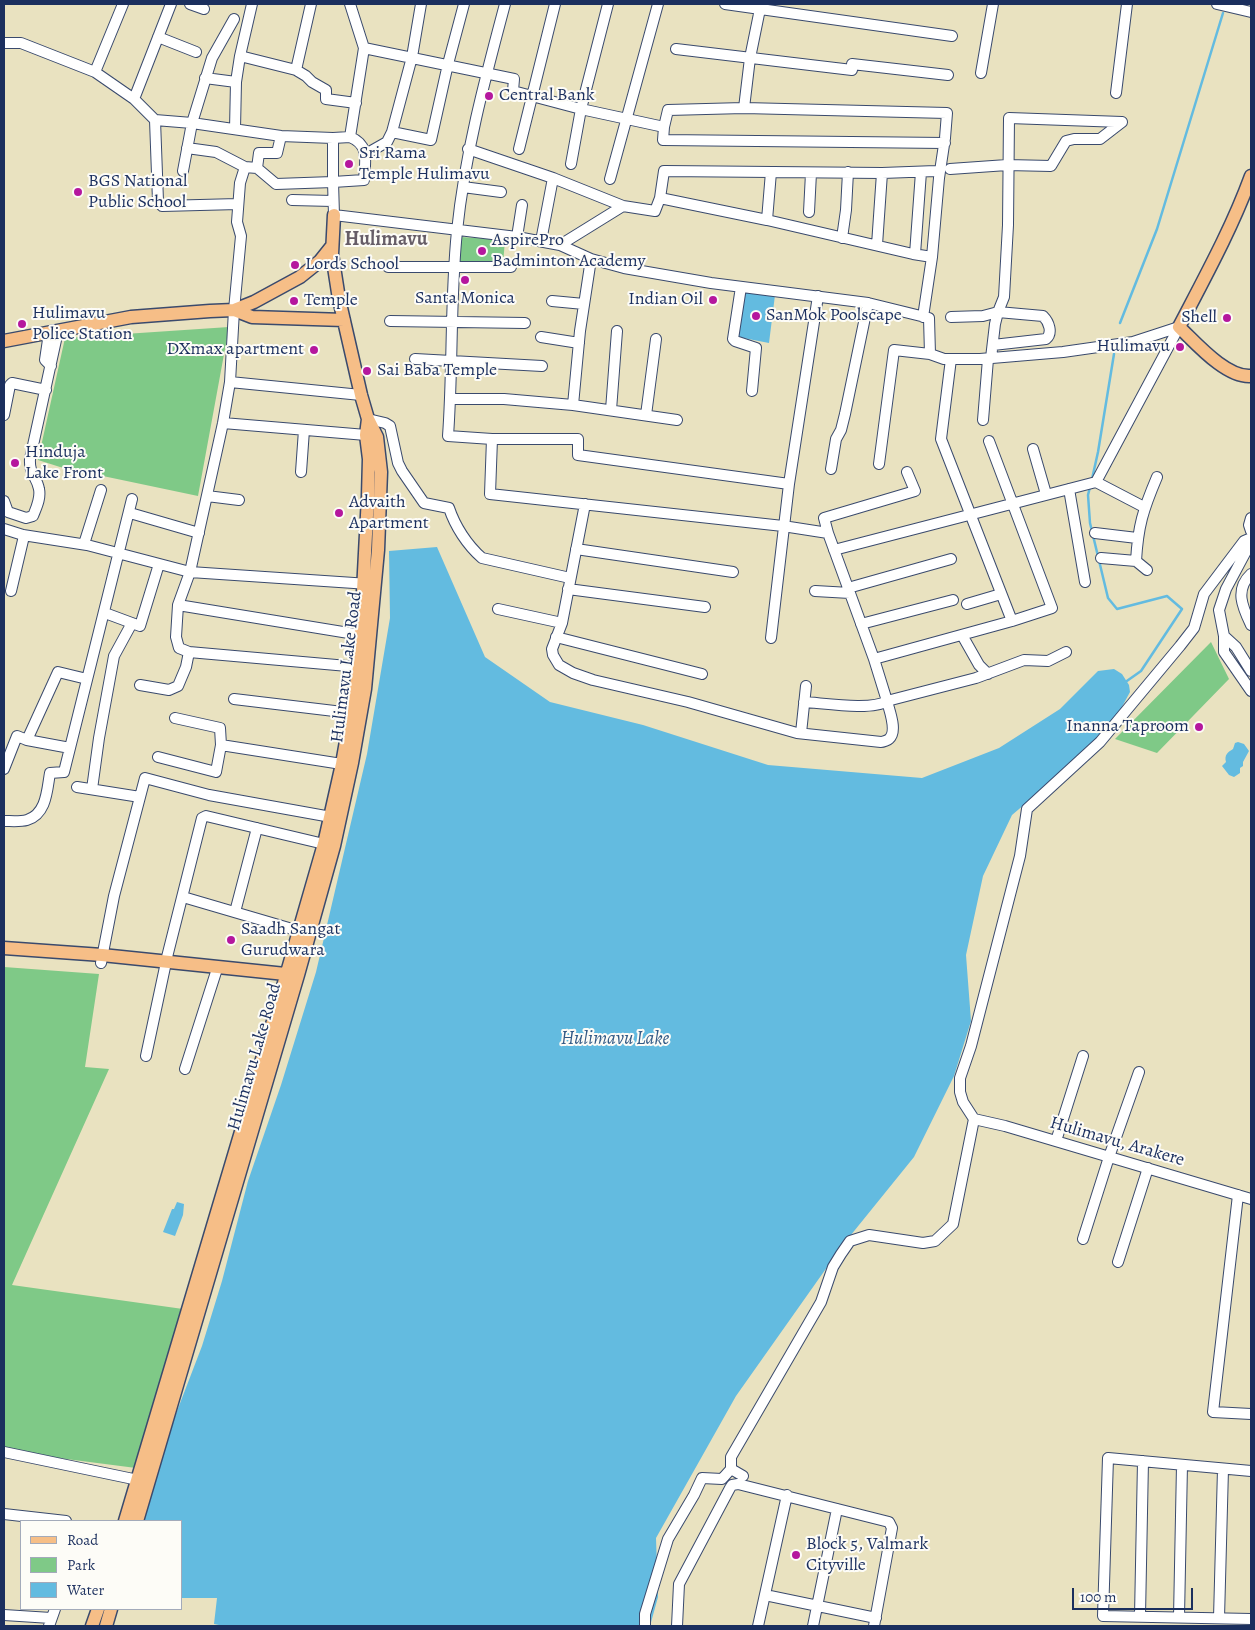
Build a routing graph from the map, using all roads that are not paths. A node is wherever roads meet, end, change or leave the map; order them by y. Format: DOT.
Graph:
graph roads {
  1 [pos="123,4"];
  2 [pos="171,4"];
  3 [pos="190,4"];
  4 [pos="252,4"];
  5 [pos="311,4"];
  6 [pos="350,4"];
  7 [pos="421,4"];
  8 [pos="464,4"];
  9 [pos="505,4"];
  10 [pos="555,4"];
  11 [pos="608,4"];
  12 [pos="658,4"];
  13 [pos="725,4"];
  14 [pos="993,4"];
  15 [pos="1127,4"];
  16 [pos="1217,4"];
  17 [pos="760,6"];
  18 [pos="204,9"];
  19 [pos="1251,12"];
  20 [pos="234,18"];
  21 [pos="952,36"];
  22 [pos="158,37"];
  23 [pos="4,43"];
  24 [pos="364,48"];
  25 [pos="676,49"];
  26 [pos="196,52"];
  27 [pos="240,56"];
  28 [pos="412,57"];
  29 [pos="750,58"];
  30 [pos="448,64"];
  31 [pos="296,70"];
  32 [pos="95,72"];
  33 [pos="487,73"];
  34 [pos="981,73"];
  35 [pos="948,75"];
  36 [pos="205,78"];
  37 [pos="236,82"];
  38 [pos="1116,93"];
  39 [pos="532,96"];
  40 [pos="134,99"];
  41 [pos="356,103"];
  42 [pos="744,108"];
  43 [pos="581,109"];
  44 [pos="626,118"];
  45 [pos="155,120"];
  46 [pos="192,122"];
  47 [pos="664,127"];
  48 [pos="235,129"];
  49 [pos="392,132"];
  50 [pos="281,136"];
  51 [pos="350,137"];
  52 [pos="333,138"];
  53 [pos="945,143"];
  54 [pos="187,148"];
  55 [pos="468,149"];
  56 [pos="519,149"];
  57 [pos="364,155"];
  58 [pos="572,164"];
  59 [pos="1007,165"];
  60 [pos="245,167"];
  61 [pos="257,168"];
  62 [pos="950,169"];
  63 [pos="183,171"];
  64 [pos="936,171"];
  65 [pos="771,172"];
  66 [pos="848,172"];
  67 [pos="921,172"];
  68 [pos="811,173"];
  69 [pos="882,173"];
  70 [pos="1251,176"];
  71 [pos="553,178"];
  72 [pos="610,179"];
  73 [pos="333,182"];
  74 [pos="463,187"];
  75 [pos="501,192"];
  76 [pos="660,198"];
  77 [pos="292,200"];
  78 [pos="334,201"];
  79 [pos="238,204"];
  80 [pos="522,205"];
  81 [pos="623,206"];
  82 [pos="809,212"];
  83 [pos="334,215"];
  84 [pos="767,220"];
  85 [pos="457,229"];
  86 [pos="517,237"];
  87 [pos="842,238"];
  88 [pos="541,241"];
  89 [pos="560,245"];
  90 [pos="877,245"];
  91 [pos="332,246"];
  92 [pos="915,254"];
  93 [pos="932,256"];
  94 [pos="591,259"];
  95 [pos="388,267"];
  96 [pos="454,267"];
  97 [pos="510,268"];
  98 [pos="740,287"];
  99 [pos="818,296"];
  100 [pos="552,301"];
  101 [pos="868,302"];
  102 [pos="584,304"];
  103 [pos="234,310"];
  104 [pos="998,312"];
  105 [pos="923,317"];
  106 [pos="951,317"];
  107 [pos="344,320"];
  108 [pos="390,322"];
  109 [pos="452,322"];
  110 [pos="525,323"];
  111 [pos="1179,327"];
  112 [pos="618,331"];
  113 [pos="54,332"];
  114 [pos="541,337"];
  115 [pos="656,338"];
  116 [pos="4,341"];
  117 [pos="579,343"];
  118 [pos="993,344"];
  119 [pos="930,354"];
  120 [pos="989,358"];
  121 [pos="415,359"];
  122 [pos="951,359"];
  123 [pos="451,361"];
  124 [pos="542,366"];
  125 [pos="1251,376"];
  126 [pos="230,382"];
  127 [pos="46,390"];
  128 [pos="752,391"];
  129 [pos="361,396"];
  130 [pos="450,399"];
  131 [pos="573,405"];
  132 [pos="611,410"];
  133 [pos="4,415"];
  134 [pos="646,415"];
  135 [pos="368,419"];
  136 [pos="677,420"];
  137 [pos="983,420"];
  138 [pos="223,423"];
  139 [pos="304,430"];
  140 [pos="366,435"];
  141 [pos="492,439"];
  142 [pos="989,441"];
  143 [pos="1033,449"];
  144 [pos="879,464"];
  145 [pos="831,469"];
  146 [pos="301,472"];
  147 [pos="907,472"];
  148 [pos="1157,477"];
  149 [pos="1093,483"];
  150 [pos="789,484"];
  151 [pos="1069,488"];
  152 [pos="101,490"];
  153 [pos="1046,494"];
  154 [pos="208,496"];
  155 [pos="132,499"];
  156 [pos="239,500"];
  157 [pos="4,501"];
  158 [pos="585,504"];
  159 [pos="1012,504"];
  160 [pos="1144,507"];
  161 [pos="130,513"];
  162 [pos="971,516"];
  163 [pos="1251,518"];
  164 [pos="783,526"];
  165 [pos="4,529"];
  166 [pos="1251,531"];
  167 [pos="1095,532"];
  168 [pos="199,533"];
  169 [pos="828,533"];
  170 [pos="24,536"];
  171 [pos="1137,538"];
  172 [pos="1251,538"];
  173 [pos="1251,542"];
  174 [pos="84,544"];
  175 [pos="576,549"];
  176 [pos="834,550"];
  177 [pos="120,554"];
  178 [pos="1101,558"];
  179 [pos="951,559"];
  180 [pos="1136,562"];
  181 [pos="160,564"];
  182 [pos="1147,570"];
  183 [pos="190,572"];
  184 [pos="733,572"];
  185 [pos="1251,574"];
  186 [pos="570,578"];
  187 [pos="1085,582"];
  188 [pos="369,584"];
  189 [pos="568,589"];
  190 [pos="849,590"];
  191 [pos="11,591"];
  192 [pos="815,591"];
  193 [pos="1002,594"];
  194 [pos="953,600"];
  195 [pos="967,604"];
  196 [pos="178,605"];
  197 [pos="705,607"];
  198 [pos="498,608"];
  199 [pos="105,612"];
  200 [pos="1012,621"];
  201 [pos="132,623"];
  202 [pos="562,623"];
  203 [pos="861,624"];
  204 [pos="1251,625"];
  205 [pos="361,635"];
  206 [pos="962,635"];
  207 [pos="1224,636"];
  208 [pos="556,637"];
  209 [pos="771,638"];
  210 [pos="189,652"];
  211 [pos="1066,652"];
  212 [pos="874,660"];
  213 [pos="359,667"];
  214 [pos="1251,670"];
  215 [pos="702,674"];
  216 [pos="988,674"];
  217 [pos="87,679"];
  218 [pos="140,685"];
  219 [pos="806,686"];
  220 [pos="1251,691"];
  221 [pos="234,699"];
  222 [pos="887,701"];
  223 [pos="804,702"];
  224 [pos="351,713"];
  225 [pos="175,718"];
  226 [pos="801,733"];
  227 [pos="26,740"];
  228 [pos="221,745"];
  229 [pos="70,748"];
  230 [pos="158,756"];
  231 [pos="347,764"];
  232 [pos="4,769"];
  233 [pos="77,787"];
  234 [pos="92,789"];
  235 [pos="140,798"];
  236 [pos="331,817"];
  237 [pos="4,821"];
  238 [pos="257,828"];
  239 [pos="324,844"];
  240 [pos="182,897"];
  241 [pos="234,912"];
  242 [pos="299,931"];
  243 [pos="4,948"];
  244 [pos="4,956"];
  245 [pos="101,959"];
  246 [pos="166,964"];
  247 [pos="216,972"];
  248 [pos="291,978"];
  249 [pos="146,1056"];
  250 [pos="1083,1056"];
  251 [pos="185,1069"];
  252 [pos="1139,1072"];
  253 [pos="974,1119"];
  254 [pos="1056,1141"];
  255 [pos="1109,1157"];
  256 [pos="1148,1168"];
  257 [pos="1238,1195"];
  258 [pos="1251,1199"];
  259 [pos="1083,1239"];
  260 [pos="1118,1262"];
  261 [pos="1251,1414"];
  262 [pos="4,1452"];
  263 [pos="1143,1461"];
  264 [pos="1182,1465"];
  265 [pos="731,1469"];
  266 [pos="1223,1469"];
  267 [pos="1251,1471"];
  268 [pos="742,1476"];
  269 [pos="138,1480"];
  270 [pos="787,1496"];
  271 [pos="837,1509"];
  272 [pos="4,1514"];
  273 [pos="57,1520"];
  274 [pos="125,1520"];
  275 [pos="137,1520"];
  276 [pos="765,1595"];
  277 [pos="817,1606"];
  278 [pos="98,1610"];
  279 [pos="111,1610"];
  280 [pos="4,1615"];
  281 [pos="1140,1616"];
  282 [pos="1179,1617"];
  283 [pos="52,1618"];
  284 [pos="1219,1618"];
  285 [pos="1251,1619"];
  286 [pos="875,1622"];
  287 [pos="92,1626"];
  288 [pos="106,1626"];
  289 [pos="645,1626"];
  290 [pos="677,1626"];
  291 [pos="758,1626"];
  292 [pos="813,1626"];
  1 -- 32 [label="street"];
  2 -- 22 [label="street"];
  3 -- 18 [label="street"];
  4 -- 27 [label="street"];
  5 -- 31 [label="street"];
  6 -- 24 [label="street"];
  7 -- 28 [label="street"];
  8 -- 30 [label="street"];
  9 -- 33 [label="street"];
  10 -- 39 [label="street"];
  11 -- 43 [label="street"];
  12 -- 44 [label="street"];
  13 -- 17 [label="street"];
  14 -- 34 [label="street"];
  15 -- 38 [label="street"];
  16 -- 19 [label="street"];
  17 -- 21 [label="street"];
  17 -- 29 [label="street"];
  20 -- 36 [label="street"];
  22 -- 26 [label="street"];
  22 -- 40 [label="street"];
  23 -- 32 [label="street"];
  24 -- 28 [label="street"];
  24 -- 41 [label="street"];
  25 -- 29 [label="street"];
  27 -- 31 [label="street"];
  27 -- 37 [label="street"];
  28 -- 30 [label="street"];
  28 -- 49 [label="street"];
  29 -- 35 [label="street"];
  29 -- 42 [label="street"];
  30 -- 33 [label="street"];
  30 -- 49 [label="street"];
  31 -- 41 [label="street"];
  32 -- 40 [label="street"];
  33 -- 39 [label="street"];
  33 -- 55 [label="street"];
  36 -- 37 [label="street"];
  36 -- 46 [label="street"];
  37 -- 48 [label="street"];
  39 -- 43 [label="street"];
  39 -- 56 [label="street"];
  40 -- 45 [label="street"];
  41 -- 51 [label="street"];
  42 -- 47 [label="street"];
  42 -- 53 [label="street"];
  43 -- 44 [label="street"];
  43 -- 58 [label="street"];
  44 -- 47 [label="street"];
  44 -- 72 [label="street"];
  45 -- 46 [label="street"];
  45 -- 79 [label="street"];
  46 -- 48 [label="street"];
  46 -- 54 [label="street"];
  47 -- 53 [label="street"];
  48 -- 50 [label="street"];
  49 -- 57 [label="street"];
  50 -- 52 [label="street"];
  50 -- 61 [label="street"];
  51 -- 52 [label="street"];
  51 -- 57 [label="street"];
  52 -- 73 [label="street"];
  53 -- 93 [label="street"];
  54 -- 60 [label="street"];
  54 -- 63 [label="street"];
  55 -- 71 [label="street"];
  55 -- 74 [label="street"];
  57 -- 73 [label="street"];
  59 -- 59 [label="street"];
  59 -- 62 [label="street"];
  59 -- 104 [label="street"];
  60 -- 61 [label="street"];
  60 -- 79 [label="street"];
  61 -- 73 [label="street"];
  64 -- 67 [label="street"];
  65 -- 68 [label="street"];
  65 -- 76 [label="street"];
  65 -- 84 [label="street"];
  66 -- 68 [label="street"];
  66 -- 69 [label="street"];
  66 -- 87 [label="street"];
  67 -- 69 [label="street"];
  67 -- 92 [label="street"];
  68 -- 82 [label="street"];
  69 -- 90 [label="street"];
  70 -- 111 [label="main road"];
  71 -- 81 [label="street"];
  71 -- 88 [label="street"];
  73 -- 78 [label="street"];
  74 -- 75 [label="street"];
  74 -- 85 [label="street"];
  76 -- 81 [label="street"];
  76 -- 84 [label="street"];
  77 -- 78 [label="street"];
  78 -- 83 [label="street"];
  79 -- 103 [label="street"];
  80 -- 86 [label="street"];
  81 -- 89 [label="street"];
  83 -- 85 [label="street"];
  83 -- 91 [label="main road, Hulimavu Lake Road"];
  84 -- 87 [label="street"];
  85 -- 86 [label="street"];
  85 -- 96 [label="street"];
  86 -- 88 [label="street"];
  87 -- 90 [label="street"];
  88 -- 89 [label="street"];
  89 -- 94 [label="street"];
  90 -- 92 [label="street"];
  91 -- 103 [label="main road"];
  91 -- 107 [label="main road, Hulimavu Lake Road"];
  92 -- 93 [label="street"];
  93 -- 105 [label="street"];
  94 -- 98 [label="street"];
  94 -- 102 [label="street"];
  95 -- 96 [label="street"];
  96 -- 97 [label="street"];
  96 -- 109 [label="street"];
  98 -- 99 [label="street"];
  98 -- 128 [label="street"];
  99 -- 101 [label="street"];
  99 -- 150 [label="street"];
  100 -- 102 [label="street"];
  101 -- 105 [label="street"];
  101 -- 145 [label="street"];
  102 -- 117 [label="street"];
  103 -- 107 [label="main road"];
  103 -- 113 [label="main road"];
  103 -- 126 [label="street"];
  104 -- 106 [label="street"];
  104 -- 118 [label="street"];
  104 -- 118 [label="street"];
  105 -- 119 [label="street"];
  107 -- 129 [label="main road, Hulimavu Lake Road"];
  108 -- 109 [label="street"];
  109 -- 110 [label="street"];
  109 -- 123 [label="street"];
  111 -- 120 [label="street"];
  111 -- 125 [label="main road"];
  111 -- 149 [label="street"];
  112 -- 132 [label="street"];
  113 -- 116 [label="main road"];
  113 -- 127 [label="street"];
  114 -- 117 [label="street"];
  115 -- 134 [label="street"];
  117 -- 131 [label="street"];
  118 -- 120 [label="street"];
  119 -- 122 [label="street"];
  119 -- 144 [label="street"];
  120 -- 122 [label="street"];
  120 -- 137 [label="street"];
  121 -- 123 [label="street"];
  122 -- 162 [label="street"];
  123 -- 124 [label="street"];
  123 -- 130 [label="street"];
  126 -- 129 [label="street"];
  126 -- 138 [label="street"];
  127 -- 133 [label="street"];
  127 -- 157 [label="street"];
  129 -- 135 [label="main road, Hulimavu Lake Road"];
  130 -- 131 [label="street"];
  130 -- 141 [label="street"];
  131 -- 132 [label="street"];
  132 -- 134 [label="street"];
  134 -- 136 [label="street"];
  135 -- 140 [label="main road, Hulimavu Lake Road"];
  135 -- 186 [label="street"];
  135 -- 188 [label="main road, Hulimavu Lake Road"];
  138 -- 139 [label="street"];
  138 -- 154 [label="street"];
  139 -- 140 [label="street"];
  139 -- 146 [label="street"];
  140 -- 188 [label="main road, Hulimavu Lake Road"];
  141 -- 150 [label="street"];
  141 -- 158 [label="street"];
  142 -- 159 [label="street"];
  143 -- 153 [label="street"];
  147 -- 169 [label="street"];
  148 -- 160 [label="street"];
  149 -- 151 [label="street"];
  149 -- 160 [label="street"];
  150 -- 164 [label="street"];
  151 -- 153 [label="street"];
  151 -- 187 [label="street"];
  152 -- 174 [label="street"];
  153 -- 159 [label="street"];
  154 -- 156 [label="street"];
  154 -- 168 [label="street"];
  155 -- 161 [label="street"];
  158 -- 164 [label="street"];
  158 -- 175 [label="street"];
  159 -- 162 [label="street"];
  159 -- 200 [label="street"];
  160 -- 171 [label="street"];
  161 -- 168 [label="street"];
  161 -- 177 [label="street"];
  162 -- 176 [label="street"];
  162 -- 193 [label="street"];
  163 -- 166 [label="street"];
  164 -- 169 [label="street"];
  164 -- 209 [label="street"];
  165 -- 170 [label="street"];
  167 -- 171 [label="street"];
  168 -- 183 [label="street"];
  169 -- 176 [label="street"];
  170 -- 174 [label="street"];
  170 -- 191 [label="street"];
  171 -- 180 [label="street"];
  172 -- 253 [label="street"];
  173 -- 207 [label="street"];
  174 -- 177 [label="street"];
  175 -- 184 [label="street"];
  175 -- 186 [label="street"];
  176 -- 190 [label="street"];
  177 -- 181 [label="street"];
  177 -- 199 [label="street"];
  178 -- 180 [label="street"];
  179 -- 190 [label="street"];
  180 -- 182 [label="street"];
  181 -- 183 [label="street"];
  181 -- 201 [label="street"];
  183 -- 188 [label="street"];
  183 -- 196 [label="street"];
  185 -- 204 [label="street"];
  186 -- 189 [label="street"];
  188 -- 205 [label="main road, Hulimavu Lake Road"];
  188 -- 231 [label="main road, Hulimavu Lake Road"];
  189 -- 197 [label="street"];
  189 -- 202 [label="street"];
  190 -- 192 [label="street"];
  190 -- 203 [label="street"];
  193 -- 195 [label="street"];
  193 -- 200 [label="street"];
  194 -- 203 [label="street"];
  196 -- 205 [label="street"];
  196 -- 210 [label="street"];
  198 -- 202 [label="street"];
  199 -- 201 [label="street"];
  199 -- 217 [label="street"];
  200 -- 206 [label="street"];
  201 -- 234 [label="street"];
  202 -- 208 [label="street"];
  203 -- 212 [label="street"];
  205 -- 213 [label="main road, Hulimavu Lake Road"];
  206 -- 212 [label="street"];
  206 -- 216 [label="street"];
  207 -- 214 [label="street"];
  207 -- 220 [label="street"];
  208 -- 215 [label="street"];
  208 -- 226 [label="street"];
  210 -- 213 [label="street"];
  210 -- 218 [label="street"];
  211 -- 216 [label="street"];
  212 -- 222 [label="street"];
  213 -- 224 [label="main road, Hulimavu Lake Road"];
  216 -- 222 [label="street"];
  217 -- 227 [label="street"];
  217 -- 229 [label="street"];
  219 -- 223 [label="street"];
  221 -- 224 [label="street"];
  222 -- 223 [label="street"];
  222 -- 226 [label="street"];
  223 -- 226 [label="street"];
  224 -- 231 [label="main road, Hulimavu Lake Road"];
  225 -- 228 [label="street"];
  227 -- 229 [label="street"];
  227 -- 232 [label="street"];
  228 -- 230 [label="street"];
  228 -- 231 [label="street"];
  229 -- 237 [label="street"];
  231 -- 236 [label="main road, Hulimavu Lake Road"];
  231 -- 248 [label="main road, Hulimavu Lake Road"];
  233 -- 234 [label="street"];
  234 -- 235 [label="street"];
  235 -- 236 [label="street"];
  235 -- 245 [label="street"];
  236 -- 239 [label="main road, Hulimavu Lake Road"];
  238 -- 239 [label="street"];
  238 -- 240 [label="street"];
  238 -- 241 [label="street"];
  239 -- 242 [label="main road, Hulimavu Lake Road"];
  240 -- 241 [label="street"];
  240 -- 246 [label="street"];
  241 -- 242 [label="street"];
  242 -- 248 [label="main road, Hulimavu Lake Road"];
  243 -- 245 [label="main road"];
  244 -- 245 [label="main road"];
  245 -- 246 [label="main road"];
  246 -- 247 [label="main road"];
  246 -- 248 [label="main road"];
  246 -- 249 [label="street"];
  247 -- 248 [label="main road"];
  247 -- 251 [label="street"];
  248 -- 269 [label="main road, Hulimavu Lake Road"];
  248 -- 275 [label="main road, Hulimavu Lake Road"];
  250 -- 254 [label="street"];
  252 -- 255 [label="street"];
  253 -- 254 [label="street, Hulimavu, Arakere"];
  253 -- 265 [label="street"];
  254 -- 255 [label="street, Hulimavu, Arakere"];
  255 -- 256 [label="street, Hulimavu, Arakere"];
  255 -- 259 [label="street"];
  256 -- 257 [label="street, Hulimavu, Arakere"];
  256 -- 260 [label="street"];
  257 -- 258 [label="street, Hulimavu, Arakere"];
  257 -- 261 [label="street"];
  262 -- 269 [label="street"];
  263 -- 264 [label="street"];
  263 -- 281 [label="street"];
  263 -- 281 [label="street"];
  264 -- 266 [label="street"];
  264 -- 282 [label="street"];
  265 -- 268 [label="street"];
  265 -- 289 [label="street"];
  266 -- 267 [label="street"];
  266 -- 284 [label="street"];
  269 -- 274 [label="main road, Hulimavu Lake Road"];
  270 -- 271 [label="street"];
  270 -- 276 [label="street"];
  270 -- 290 [label="street"];
  271 -- 277 [label="street"];
  271 -- 286 [label="street"];
  272 -- 273 [label="street"];
  276 -- 277 [label="street"];
  276 -- 291 [label="street"];
  277 -- 286 [label="street"];
  277 -- 292 [label="street"];
  278 -- 287 [label="main road"];
  279 -- 288 [label="main road"];
  280 -- 283 [label="street"];
  281 -- 282 [label="street"];
  282 -- 284 [label="street"];
  284 -- 285 [label="street"];
}
